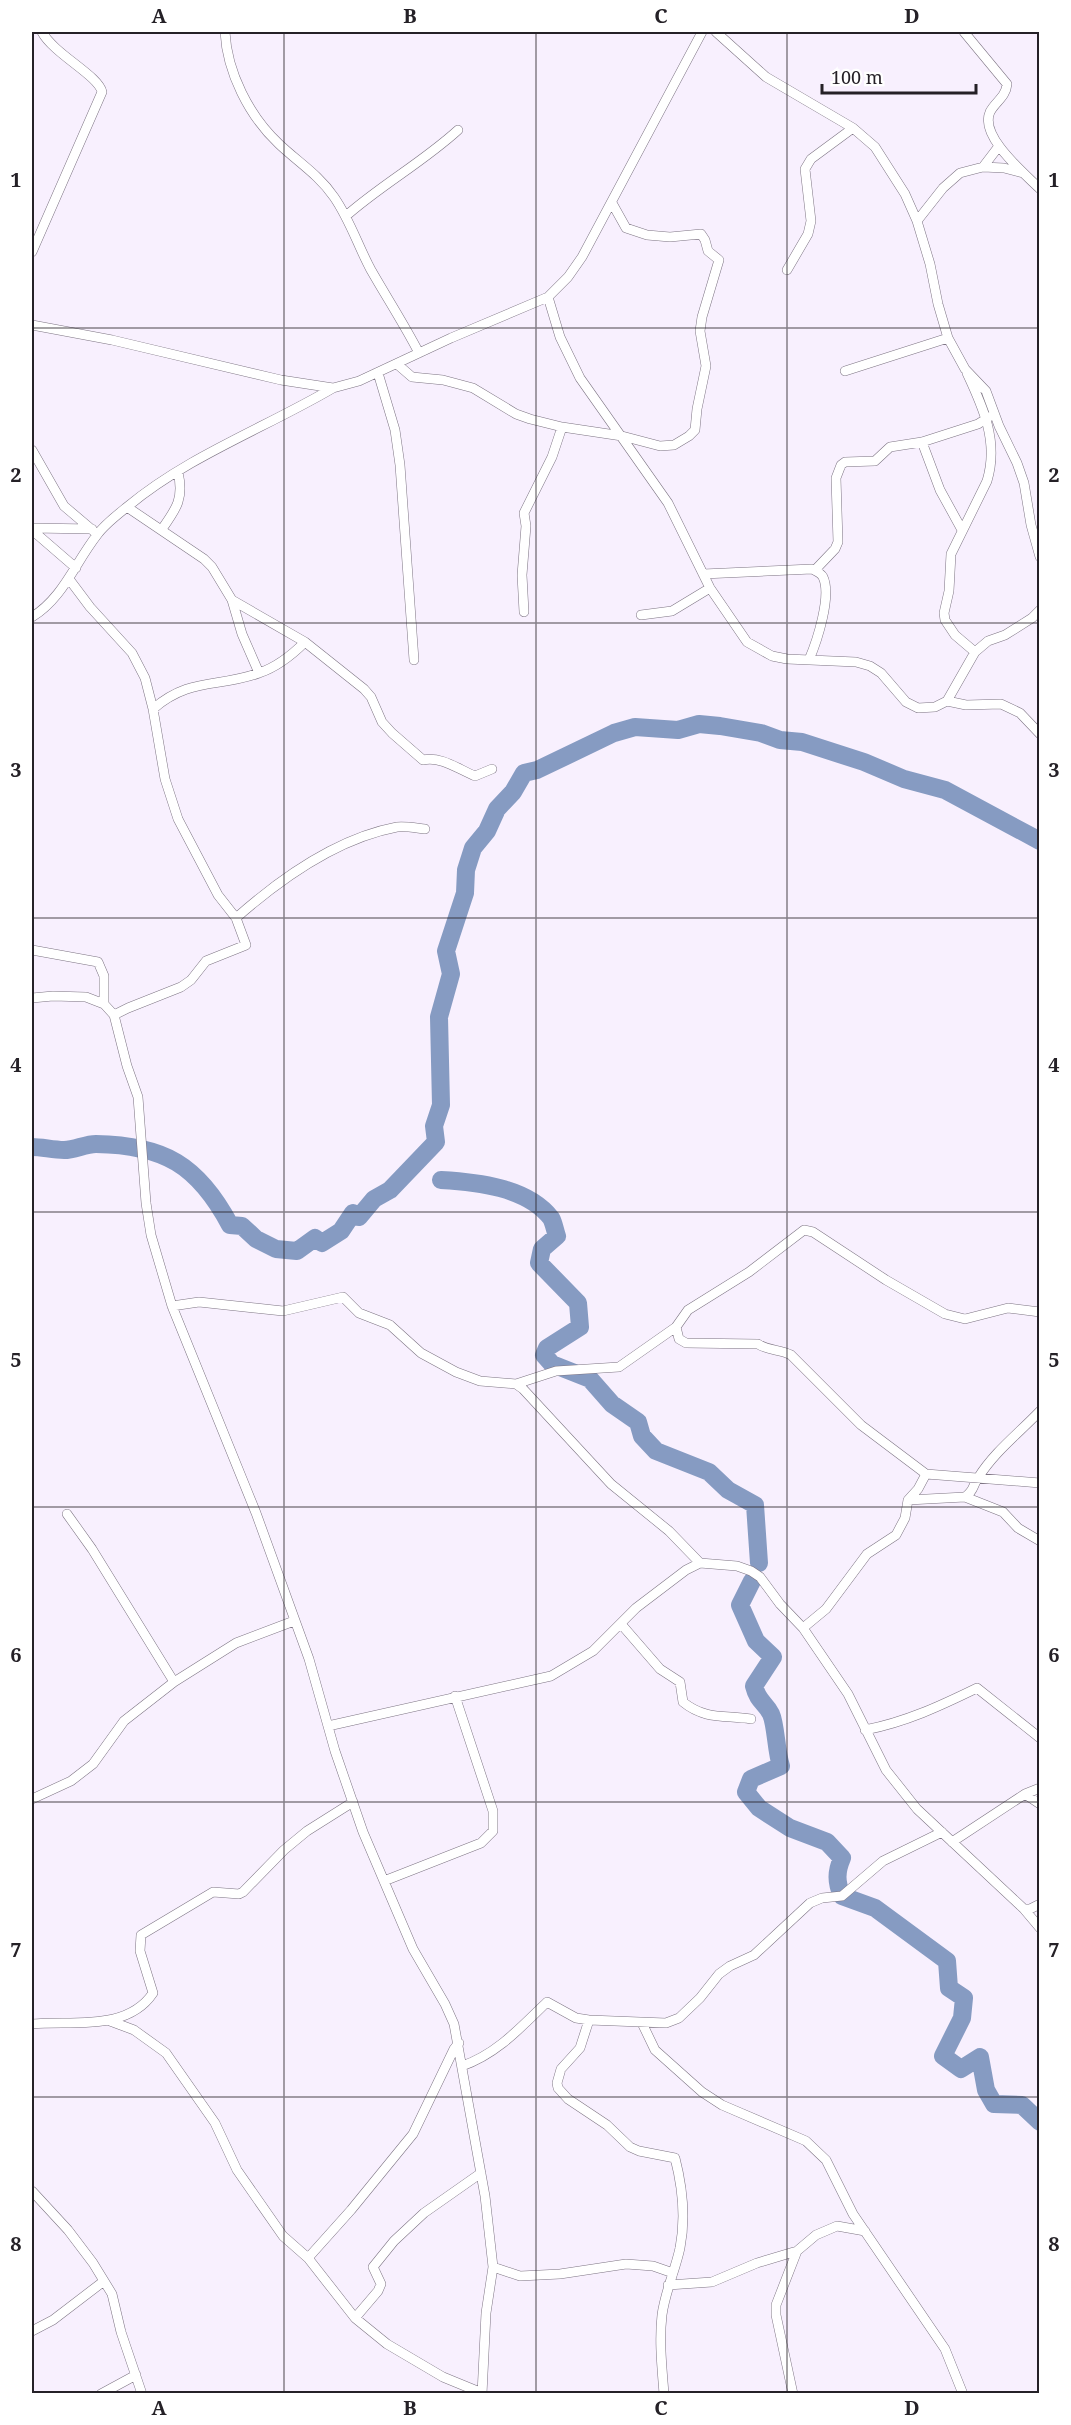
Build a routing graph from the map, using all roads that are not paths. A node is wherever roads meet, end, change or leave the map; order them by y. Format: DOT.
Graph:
graph roads {
  1 [pos="42,32"];
  2 [pos="225,32"];
  3 [pos="702,32"];
  4 [pos="716,32"];
  5 [pos="964,32"];
  6 [pos="853,128"];
  7 [pos="458,130"];
  8 [pos="999,146"];
  9 [pos="983,167"];
  10 [pos="1025,174"];
  11 [pos="1040,189"];
  12 [pos="612,203"];
  13 [pos="346,216"];
  14 [pos="917,221"];
  15 [pos="34,237"];
  16 [pos="32,252"];
  17 [pos="788,270"];
  18 [pos="548,297"];
  19 [pos="32,325"];
  20 [pos="948,338"];
  21 [pos="419,353"];
  22 [pos="397,364"];
  23 [pos="845,372"];
  24 [pos="378,373"];
  25 [pos="333,388"];
  26 [pos="990,416"];
  27 [pos="562,427"];
  28 [pos="622,436"];
  29 [pos="922,442"];
  30 [pos="32,450"];
  31 [pos="178,472"];
  32 [pos="127,507"];
  33 [pos="32,529"];
  34 [pos="162,529"];
  35 [pos="962,530"];
  36 [pos="95,532"];
  37 [pos="1040,557"];
  38 [pos="76,568"];
  39 [pos="814,570"];
  40 [pos="702,574"];
  41 [pos="69,579"];
  42 [pos="710,588"];
  43 [pos="232,600"];
  44 [pos="1040,610"];
  45 [pos="524,612"];
  46 [pos="641,615"];
  47 [pos="32,617"];
  48 [pos="305,642"];
  49 [pos="975,652"];
  50 [pos="414,660"];
  51 [pos="809,660"];
  52 [pos="259,673"];
  53 [pos="947,700"];
  54 [pos="153,709"];
  55 [pos="1040,734"];
  56 [pos="492,769"];
  57 [pos="424,829"];
  58 [pos="236,918"];
  59 [pos="32,950"];
  60 [pos="32,998"];
  61 [pos="105,1004"];
  62 [pos="114,1015"];
  63 [pos="172,1306"];
  64 [pos="1040,1312"];
  65 [pos="676,1327"];
  66 [pos="516,1384"];
  67 [pos="1040,1411"];
  68 [pos="926,1474"];
  69 [pos="976,1479"];
  70 [pos="1040,1483"];
  71 [pos="965,1497"];
  72 [pos="908,1500"];
  73 [pos="67,1514"];
  74 [pos="1040,1541"];
  75 [pos="700,1563"];
  76 [pos="294,1621"];
  77 [pos="621,1624"];
  78 [pos="803,1628"];
  79 [pos="174,1682"];
  80 [pos="455,1696"];
  81 [pos="751,1719"];
  82 [pos="328,1726"];
  83 [pos="866,1730"];
  84 [pos="1040,1738"];
  85 [pos="1040,1788"];
  86 [pos="1025,1794"];
  87 [pos="32,1799"];
  88 [pos="353,1802"];
  89 [pos="1040,1804"];
  90 [pos="942,1832"];
  91 [pos="952,1842"];
  92 [pos="384,1881"];
  93 [pos="1040,1904"];
  94 [pos="1024,1909"];
  95 [pos="1040,1928"];
  96 [pos="590,2020"];
  97 [pos="110,2021"];
  98 [pos="642,2023"];
  99 [pos="32,2024"];
  100 [pos="459,2043"];
  101 [pos="462,2066"];
  102 [pos="481,2173"];
  103 [pos="32,2191"];
  104 [pos="865,2231"];
  105 [pos="797,2251"];
  106 [pos="308,2258"];
  107 [pos="493,2266"];
  108 [pos="673,2273"];
  109 [pos="104,2281"];
  110 [pos="668,2285"];
  111 [pos="355,2318"];
  112 [pos="32,2331"];
  113 [pos="136,2375"];
  114 [pos="460,2390"];
  115 [pos="482,2393"];
  116 [pos="101,2394"];
  117 [pos="142,2394"];
  118 [pos="664,2394"];
  119 [pos="793,2394"];
  120 [pos="963,2394"];
  1 -- 15 [label="street"];
  2 -- 13 [label="street"];
  3 -- 12 [label="street"];
  4 -- 6 [label="street"];
  5 -- 8 [label="street"];
  6 -- 14 [label="street"];
  6 -- 17 [label="street"];
  7 -- 13 [label="street"];
  8 -- 9 [label="street"];
  8 -- 10 [label="street"];
  9 -- 10 [label="street"];
  9 -- 14 [label="street"];
  10 -- 11 [label="street"];
  12 -- 18 [label="street"];
  12 -- 28 [label="street"];
  13 -- 21 [label="street"];
  14 -- 20 [label="street"];
  15 -- 16 [label="street"];
  18 -- 21 [label="street"];
  18 -- 28 [label="street"];
  19 -- 25 [label="street"];
  20 -- 23 [label="street"];
  20 -- 26 [label="street"];
  21 -- 22 [label="street"];
  22 -- 24 [label="street"];
  22 -- 27 [label="street"];
  24 -- 25 [label="street"];
  24 -- 50 [label="street"];
  25 -- 31 [label="street"];
  26 -- 29 [label="street"];
  26 -- 35 [label="street"];
  26 -- 37 [label="street"];
  27 -- 28 [label="street"];
  27 -- 45 [label="street"];
  28 -- 40 [label="street"];
  29 -- 35 [label="street"];
  29 -- 39 [label="street"];
  30 -- 36 [label="street"];
  31 -- 32 [label="street"];
  31 -- 34 [label="street"];
  32 -- 34 [label="street"];
  32 -- 36 [label="street"];
  33 -- 36 [label="street"];
  33 -- 38 [label="street"];
  34 -- 43 [label="street"];
  35 -- 49 [label="street"];
  36 -- 38 [label="street"];
  38 -- 41 [label="street"];
  39 -- 40 [label="street"];
  39 -- 51 [label="street"];
  40 -- 42 [label="street"];
  41 -- 47 [label="street"];
  41 -- 54 [label="street"];
  42 -- 46 [label="street"];
  42 -- 51 [label="street"];
  43 -- 48 [label="street"];
  43 -- 52 [label="street"];
  44 -- 49 [label="street"];
  48 -- 52 [label="street"];
  48 -- 56 [label="street"];
  49 -- 53 [label="street"];
  51 -- 53 [label="street"];
  52 -- 54 [label="street"];
  53 -- 55 [label="street"];
  54 -- 58 [label="street"];
  57 -- 58 [label="street"];
  58 -- 62 [label="street"];
  59 -- 61 [label="street"];
  60 -- 61 [label="street"];
  61 -- 62 [label="street"];
  62 -- 63 [label="street"];
  63 -- 66 [label="street"];
  63 -- 76 [label="street"];
  64 -- 65 [label="street"];
  65 -- 66 [label="street"];
  65 -- 68 [label="street"];
  66 -- 75 [label="street"];
  67 -- 69 [label="street"];
  68 -- 69 [label="street"];
  68 -- 72 [label="street"];
  69 -- 70 [label="street"];
  69 -- 71 [label="street"];
  71 -- 72 [label="street"];
  71 -- 74 [label="street"];
  72 -- 78 [label="street"];
  73 -- 79 [label="street"];
  75 -- 77 [label="street"];
  75 -- 78 [label="street"];
  76 -- 79 [label="street"];
  76 -- 82 [label="street"];
  77 -- 80 [label="street"];
  77 -- 81 [label="street"];
  78 -- 83 [label="street"];
  79 -- 87 [label="street"];
  80 -- 82 [label="street"];
  80 -- 92 [label="street"];
  82 -- 88 [label="street"];
  83 -- 84 [label="street"];
  83 -- 90 [label="street"];
  85 -- 86 [label="street"];
  86 -- 89 [label="street"];
  86 -- 91 [label="street"];
  88 -- 92 [label="street"];
  88 -- 97 [label="street"];
  90 -- 91 [label="street"];
  90 -- 98 [label="street"];
  91 -- 94 [label="street"];
  92 -- 100 [label="street"];
  93 -- 94 [label="street"];
  94 -- 95 [label="street"];
  96 -- 98 [label="street"];
  96 -- 101 [label="street"];
  96 -- 108 [label="street"];
  97 -- 99 [label="street"];
  97 -- 106 [label="street"];
  98 -- 104 [label="street"];
  100 -- 101 [label="street"];
  100 -- 106 [label="street"];
  101 -- 102 [label="street"];
  102 -- 107 [label="street"];
  102 -- 111 [label="street"];
  103 -- 109 [label="street"];
  104 -- 105 [label="street"];
  104 -- 120 [label="street"];
  105 -- 110 [label="street"];
  105 -- 119 [label="street"];
  106 -- 111 [label="street"];
  107 -- 108 [label="street"];
  107 -- 115 [label="street"];
  108 -- 110 [label="street"];
  109 -- 112 [label="street"];
  109 -- 113 [label="street"];
  110 -- 118 [label="street"];
  111 -- 114 [label="street"];
  113 -- 116 [label="street"];
  113 -- 117 [label="street"];
  114 -- 115 [label="street"];
}
